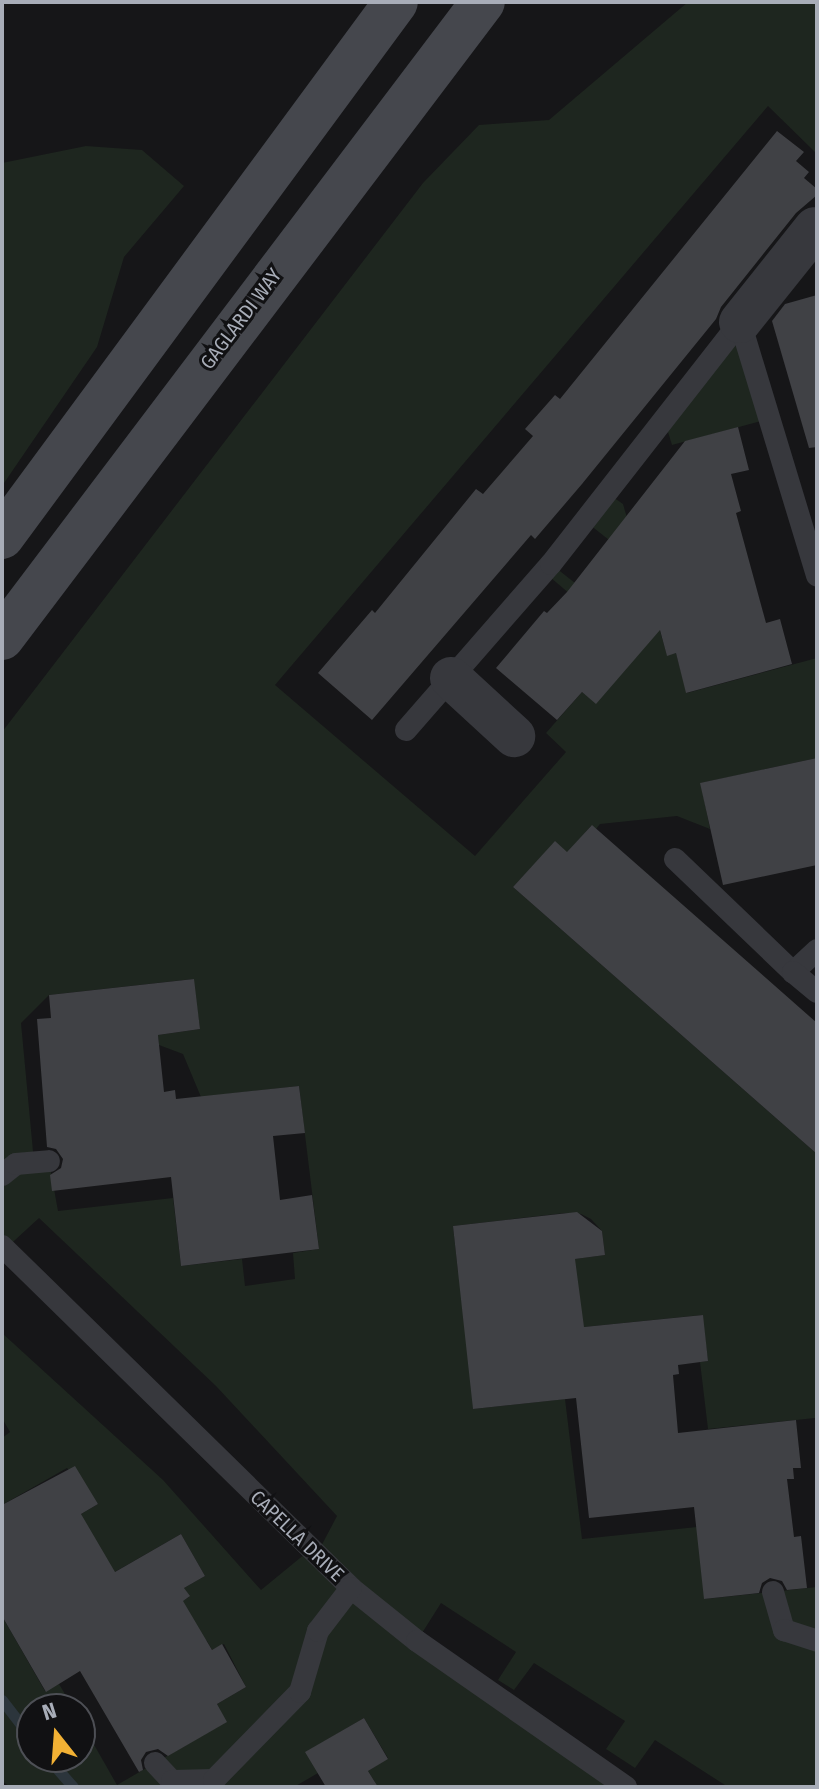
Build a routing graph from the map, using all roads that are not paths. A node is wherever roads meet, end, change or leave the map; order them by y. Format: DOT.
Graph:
graph roads {
  1 [pos="396,2"];
  2 [pos="483,2"];
  3 [pos="815,228"];
  4 [pos="740,322"];
  5 [pos="2,537"];
  6 [pos="817,576"];
  7 [pos="2,638"];
  8 [pos="451,678"];
  9 [pos="406,730"];
  10 [pos="514,736"];
  11 [pos="675,859"];
  12 [pos="817,950"];
  13 [pos="793,972"];
  14 [pos="817,992"];
  15 [pos="49,1161"];
  16 [pos="2,1175"];
  17 [pos="2,1246"];
  18 [pos="351,1588"];
  19 [pos="773,1592"];
  20 [pos="817,1641"];
  21 [pos="155,1763"];
  22 [pos="626,1787"];
  1 -- 5 [label="main road"];
  2 -- 7 [label="main road, GAGLARDI WAY"];
  3 -- 4 [label="street"];
  4 -- 6 [label="lane"];
  4 -- 8 [label="lane"];
  8 -- 9 [label="lane"];
  8 -- 10 [label="street"];
  11 -- 13 [label="lane"];
  12 -- 13 [label="lane"];
  13 -- 14 [label="lane"];
  15 -- 16 [label="lane"];
  17 -- 18 [label="lane, CAPELLA DRIVE"];
  18 -- 21 [label="lane"];
  18 -- 22 [label="lane, CAPELLA DRIVE"];
  19 -- 20 [label="lane"];
}
